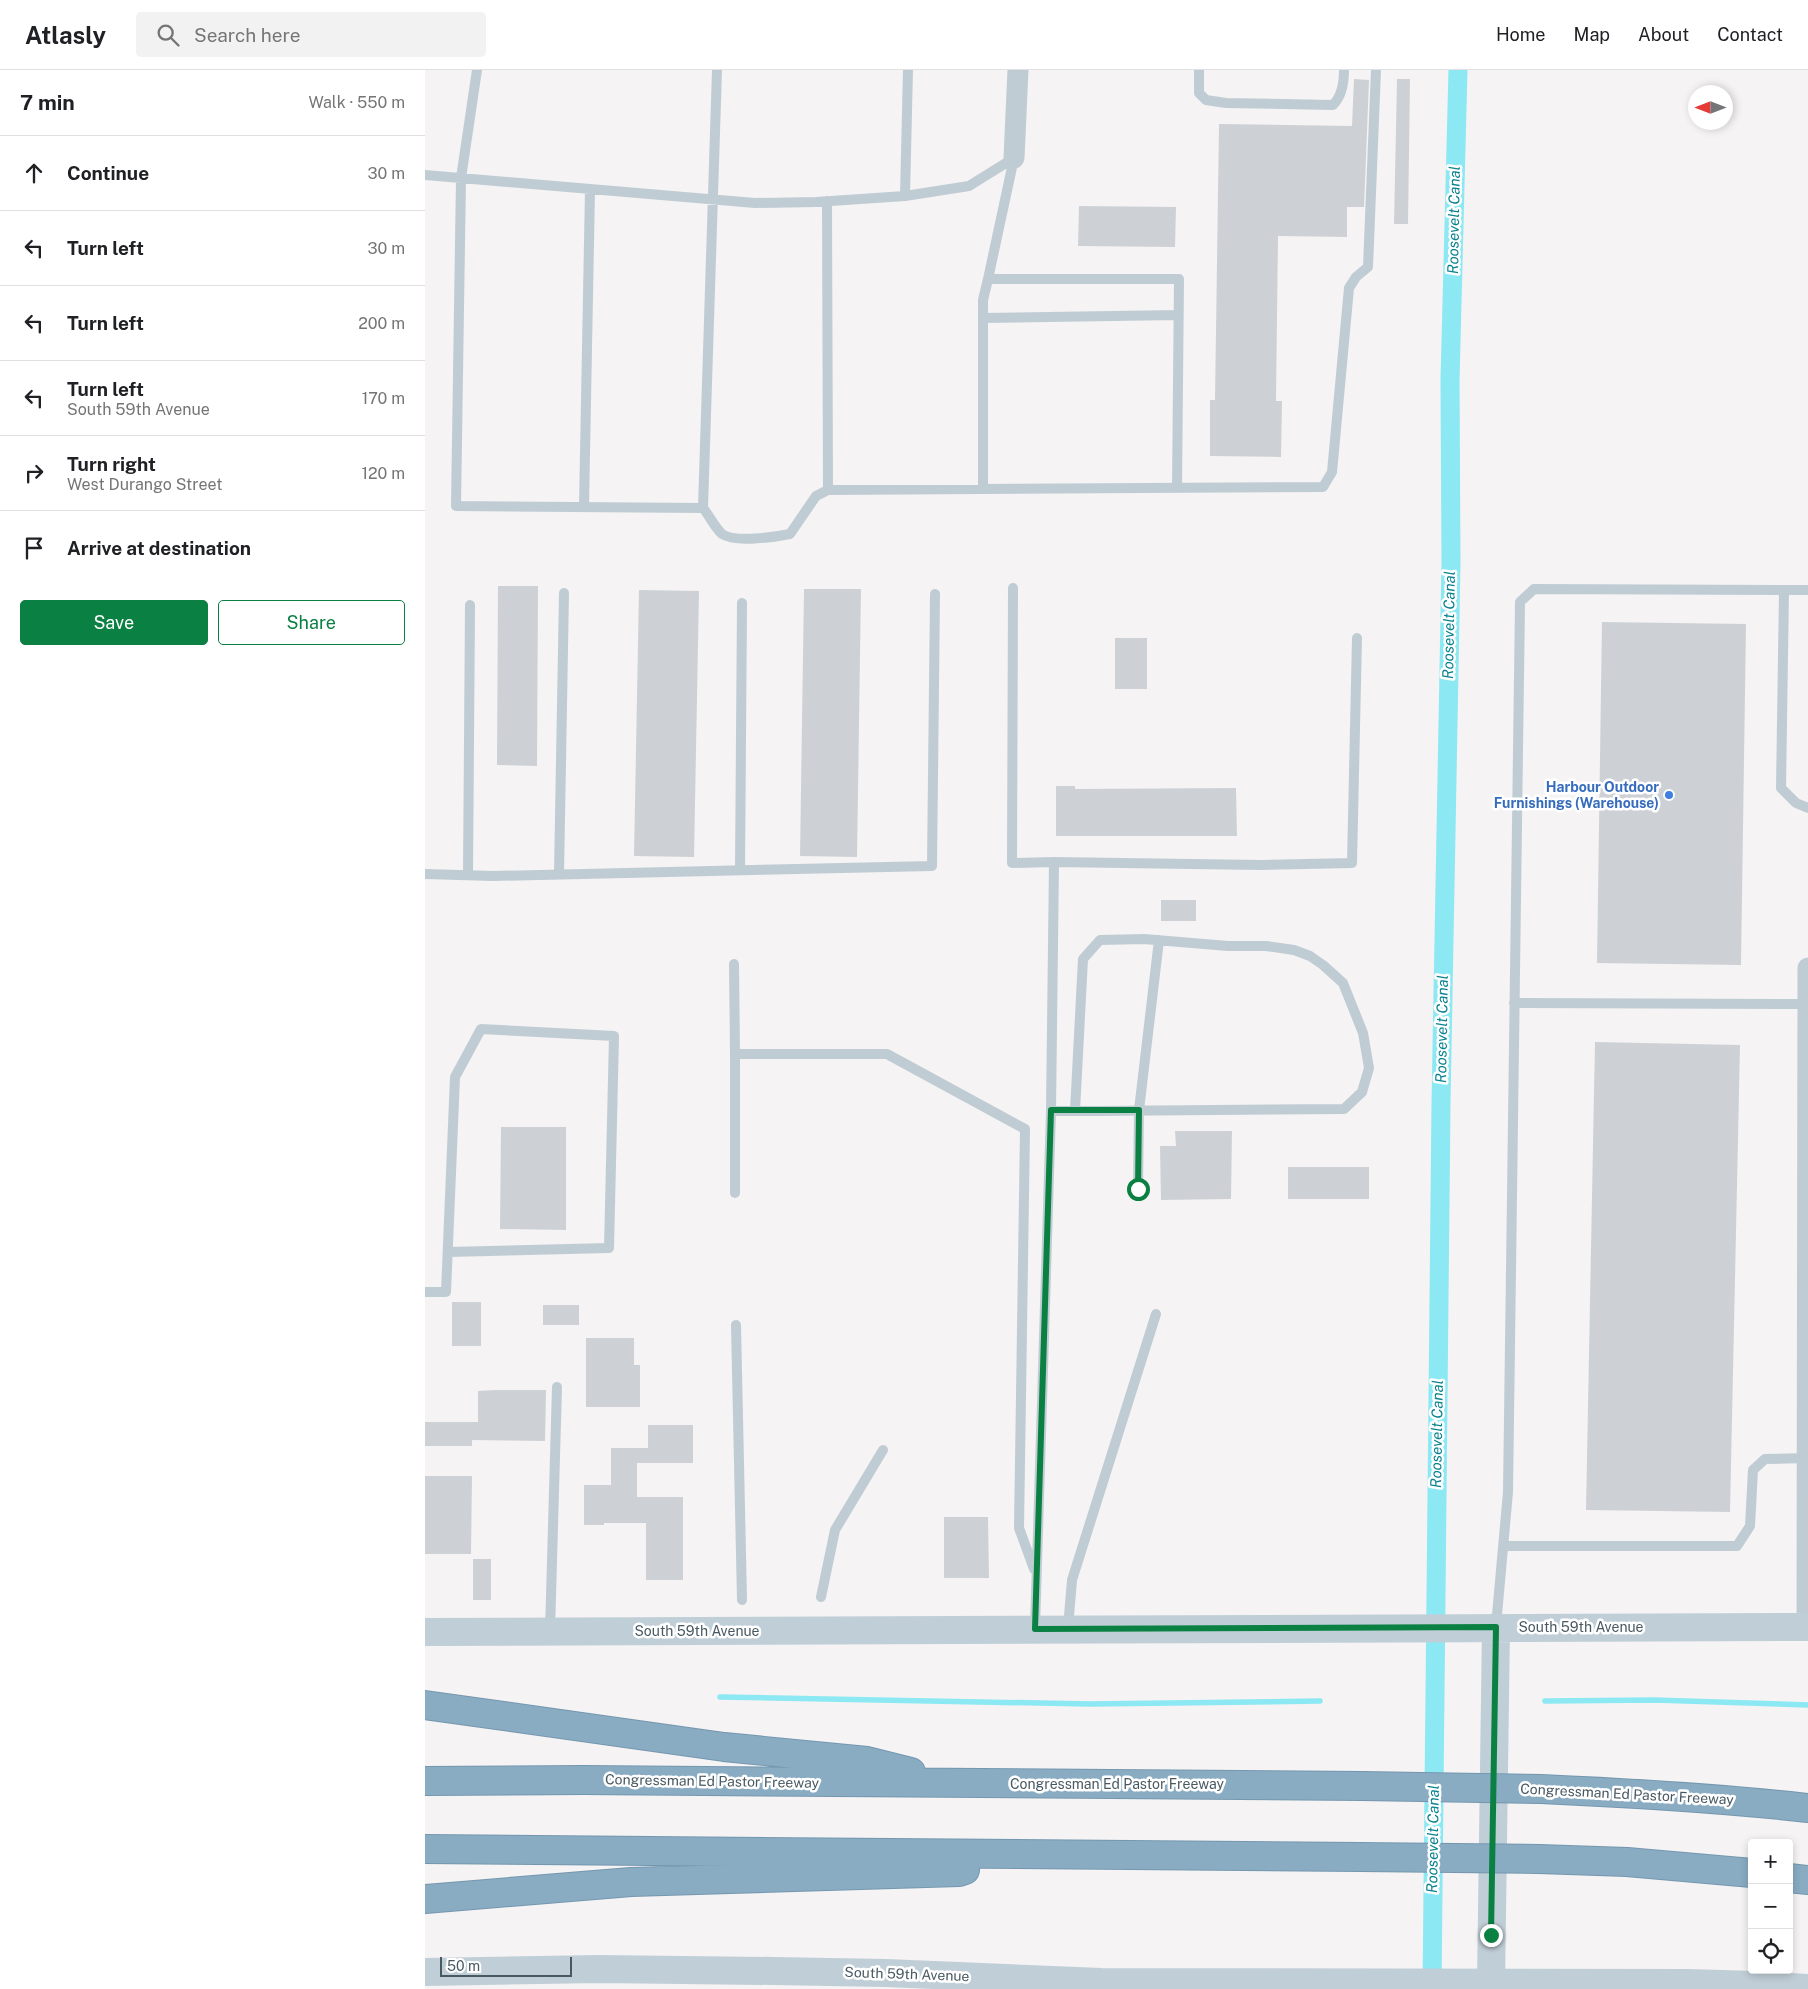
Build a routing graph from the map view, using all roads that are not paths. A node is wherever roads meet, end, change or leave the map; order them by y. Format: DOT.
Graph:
graph roads {
  1 [pos="477,70"];
  2 [pos="717,70"];
  3 [pos="908,70"];
  4 [pos="1018,70"];
  5 [pos="1199,70"];
  6 [pos="1344,70"];
  7 [pos="1376,70"];
  8 [pos="1014,158"];
  9 [pos="425,175"];
  10 [pos="461,178"];
  11 [pos="590,190"];
  12 [pos="905,196"];
  13 [pos="713,200"];
  14 [pos="827,201"];
  15 [pos="988,279"];
  16 [pos="1178,315"];
  17 [pos="983,318"];
  18 [pos="1177,488"];
  19 [pos="983,489"];
  20 [pos="828,490"];
  21 [pos="584,507"];
  22 [pos="703,508"];
  23 [pos="1013,588"];
  24 [pos="1785,590"];
  25 [pos="1808,590"];
  26 [pos="564,593"];
  27 [pos="935,594"];
  28 [pos="743,603"];
  29 [pos="470,605"];
  30 [pos="1357,638"];
  31 [pos="1808,808"];
  32 [pos="1055,862"];
  33 [pos="740,870"];
  34 [pos="425,874"];
  35 [pos="559,874"];
  36 [pos="468,875"];
  37 [pos="1159,940"];
  38 [pos="734,964"];
  39 [pos="1808,968"];
  40 [pos="1514,1003"];
  41 [pos="1808,1004"];
  42 [pos="735,1054"];
  43 [pos="1051,1110"];
  44 [pos="1075,1110"];
  45 [pos="1139,1110"];
  46 [pos="1138,1189"];
  47 [pos="735,1193"];
  48 [pos="447,1252"];
  49 [pos="425,1292"];
  50 [pos="1156,1314"];
  51 [pos="736,1325"];
  52 [pos="557,1387"];
  53 [pos="883,1450"];
  54 [pos="1807,1458"];
  55 [pos="1503,1546"];
  56 [pos="1036,1575"];
  57 [pos="821,1597"];
  58 [pos="742,1600"];
  59 [pos="1496,1627"];
  60 [pos="1807,1627"];
  61 [pos="1035,1629"];
  62 [pos="1067,1629"];
  63 [pos="425,1632"];
  64 [pos="550,1632"];
  65 [pos="425,1705"];
  66 [pos="425,1781"];
  67 [pos="962,1783"];
  68 [pos="1808,1808"];
  69 [pos="425,1850"];
  70 [pos="1010,1855"];
  71 [pos="1748,1873"];
  72 [pos="1793,1878"];
  73 [pos="1808,1880"];
  74 [pos="425,1899"];
  75 [pos="425,1972"];
  76 [pos="1491,1984"];
  77 [pos="1808,1988"];
  1 -- 10 [label="lane"];
  2 -- 13 [label="lane"];
  3 -- 12 [label="lane"];
  4 -- 8 [label="street"];
  5 -- 6 [label="lane"];
  7 -- 18 [label="lane"];
  8 -- 12 [label="lane"];
  8 -- 15 [label="lane"];
  9 -- 10 [label="lane"];
  10 -- 11 [label="lane"];
  10 -- 21 [label="lane"];
  11 -- 13 [label="lane"];
  11 -- 21 [label="lane"];
  12 -- 14 [label="lane"];
  13 -- 14 [label="lane"];
  13 -- 22 [label="lane"];
  14 -- 20 [label="lane"];
  15 -- 16 [label="lane"];
  15 -- 17 [label="lane"];
  16 -- 17 [label="lane"];
  16 -- 18 [label="lane"];
  17 -- 19 [label="lane"];
  18 -- 19 [label="lane"];
  19 -- 20 [label="lane"];
  20 -- 22 [label="lane"];
  21 -- 22 [label="lane"];
  23 -- 32 [label="lane"];
  24 -- 25 [label="lane"];
  24 -- 31 [label="lane"];
  24 -- 40 [label="lane"];
  26 -- 35 [label="lane"];
  27 -- 33 [label="lane"];
  28 -- 33 [label="lane"];
  29 -- 36 [label="lane"];
  30 -- 32 [label="lane"];
  32 -- 43 [label="lane"];
  33 -- 35 [label="lane"];
  34 -- 36 [label="lane"];
  35 -- 36 [label="lane"];
  37 -- 44 [label="lane"];
  37 -- 45 [label="lane"];
  37 -- 45 [label="lane"];
  38 -- 42 [label="lane"];
  39 -- 41 [label="street"];
  40 -- 41 [label="lane"];
  40 -- 55 [label="lane"];
  41 -- 54 [label="street"];
  42 -- 47 [label="lane"];
  42 -- 56 [label="lane"];
  43 -- 44 [label="lane"];
  43 -- 56 [label="lane"];
  44 -- 45 [label="lane"];
  45 -- 46 [label="lane"];
  48 -- 48 [label="lane"];
  48 -- 49 [label="lane"];
  50 -- 62 [label="lane"];
  51 -- 58 [label="lane"];
  52 -- 64 [label="lane"];
  53 -- 57 [label="lane"];
  54 -- 55 [label="lane"];
  54 -- 60 [label="street"];
  55 -- 59 [label="lane"];
  56 -- 61 [label="lane"];
  59 -- 60 [label="main road, South 59th Avenue"];
  59 -- 62 [label="main road, South 59th Avenue"];
  59 -- 76 [label="main road"];
  61 -- 62 [label="main road, South 59th Avenue"];
  61 -- 64 [label="main road, South 59th Avenue"];
  63 -- 64 [label="main road, South 59th Avenue"];
  65 -- 67 [label="highway"];
  66 -- 67 [label="highway, Congressman Ed Pastor Freeway"];
  67 -- 68 [label="highway, Congressman Ed Pastor Freeway, bridge"];
  69 -- 70 [label="highway"];
  70 -- 71 [label="highway, bridge"];
  70 -- 74 [label="highway"];
  72 -- 73 [label="highway"];
  75 -- 76 [label="main road, South 59th Avenue"];
  76 -- 77 [label="main road, South 59th Avenue"];
}
